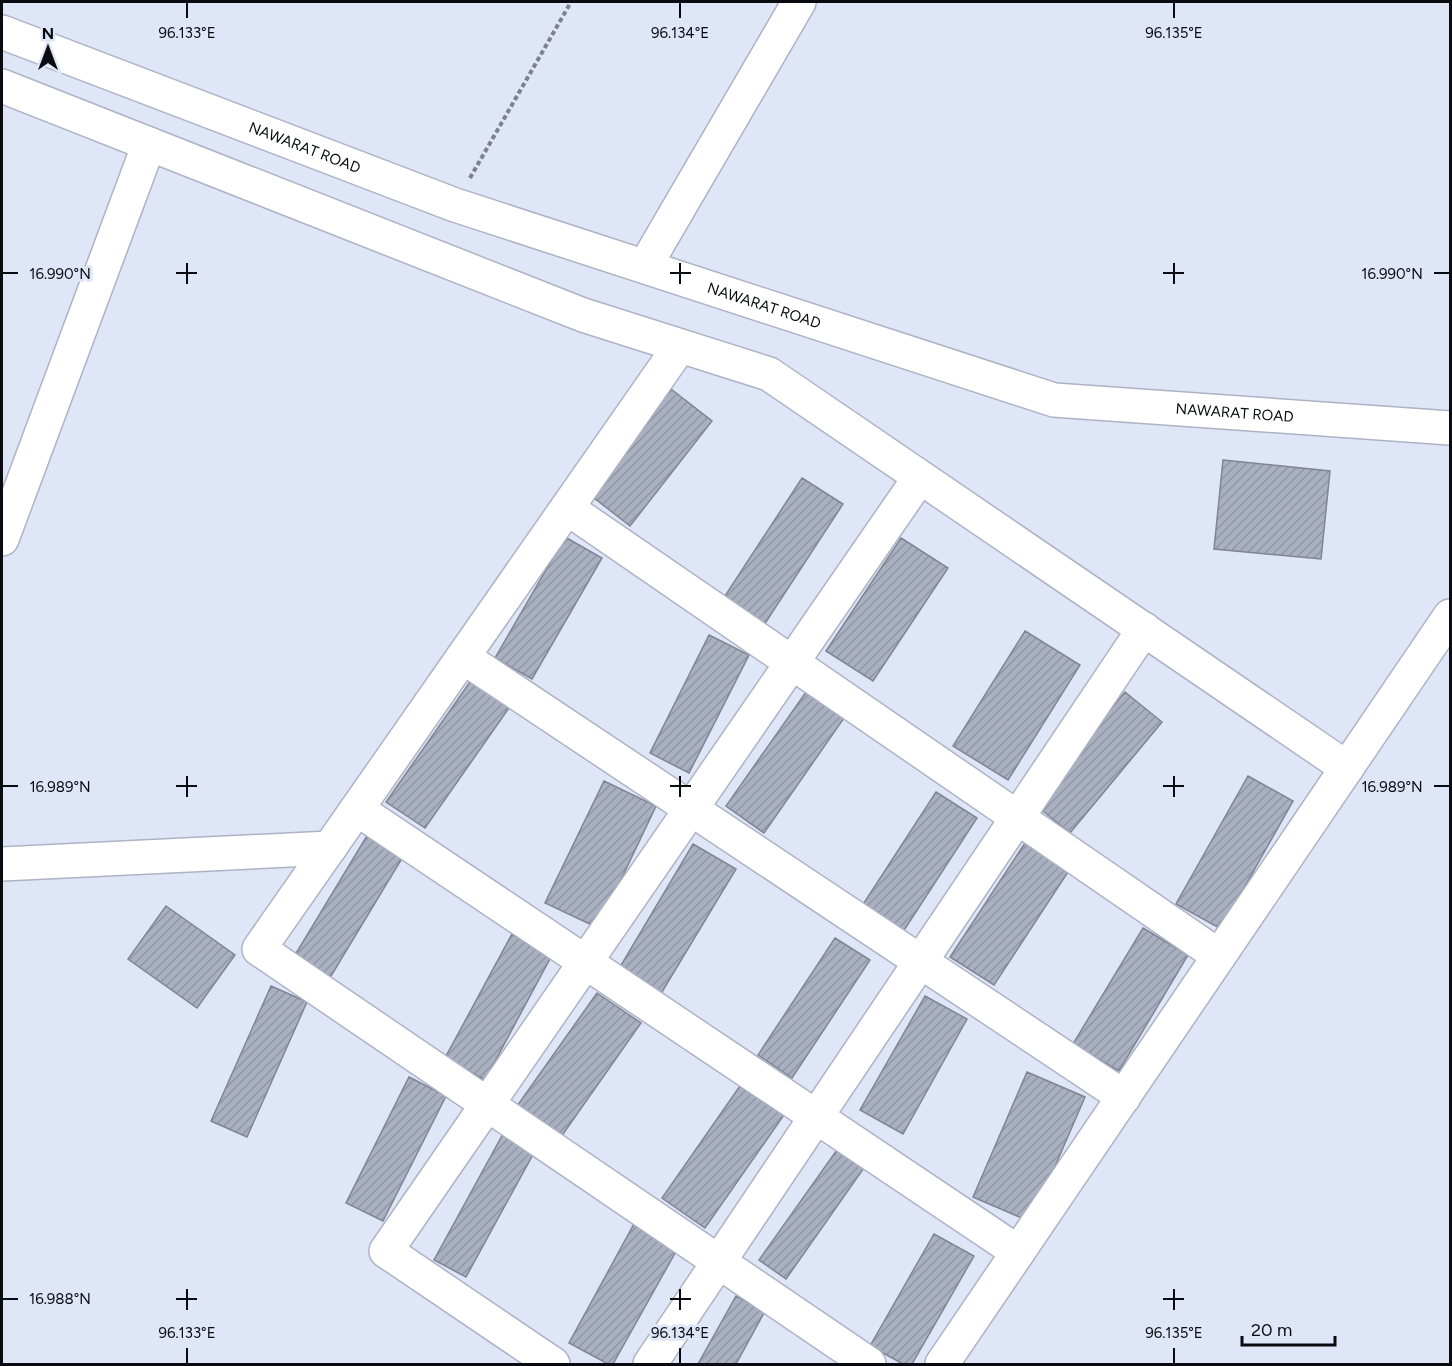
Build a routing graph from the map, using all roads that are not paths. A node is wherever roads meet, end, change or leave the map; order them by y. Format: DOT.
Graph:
graph roads {
  1 [pos="798,2"];
  2 [pos="2,32"];
  3 [pos="2,86"];
  4 [pos="149,144"];
  5 [pos="645,266"];
  6 [pos="680,346"];
  7 [pos="1450,428"];
  8 [pos="920,477"];
  9 [pos="567,508"];
  10 [pos="2,539"];
  11 [pos="1450,616"];
  12 [pos="1144,629"];
  13 [pos="464,657"];
  14 [pos="792,662"];
  15 [pos="1347,768"];
  16 [pos="691,808"];
  17 [pos="357,809"];
  18 [pos="1018,818"];
  19 [pos="330,848"];
  20 [pos="2,864"];
  21 [pos="1219,956"];
  22 [pos="585,962"];
  23 [pos="921,962"];
  24 [pos="1124,1097"];
  25 [pos="487,1105"];
  26 [pos="816,1117"];
  27 [pos="1018,1252"];
  28 [pos="719,1262"];
  29 [pos="553,1365"];
  30 [pos="650,1365"];
  31 [pos="869,1365"];
  32 [pos="942,1365"];
  1 -- 5 [label="street"];
  2 -- 5 [label="street, NAWARAT ROAD"];
  3 -- 4 [label="street"];
  4 -- 6 [label="street"];
  4 -- 10 [label="street"];
  5 -- 7 [label="street, NAWARAT ROAD"];
  6 -- 8 [label="street"];
  6 -- 9 [label="street"];
  8 -- 12 [label="street"];
  8 -- 14 [label="street"];
  9 -- 13 [label="street"];
  9 -- 14 [label="street"];
  11 -- 15 [label="street"];
  12 -- 15 [label="street"];
  12 -- 18 [label="street"];
  13 -- 16 [label="street"];
  13 -- 17 [label="street"];
  14 -- 16 [label="street"];
  14 -- 18 [label="street"];
  15 -- 21 [label="street"];
  16 -- 22 [label="street"];
  16 -- 23 [label="street"];
  17 -- 19 [label="street"];
  17 -- 22 [label="street"];
  18 -- 21 [label="street"];
  18 -- 23 [label="street"];
  19 -- 20 [label="street"];
  19 -- 25 [label="street"];
  21 -- 24 [label="street"];
  22 -- 25 [label="street"];
  22 -- 26 [label="street"];
  23 -- 24 [label="street"];
  23 -- 26 [label="street"];
  24 -- 27 [label="street"];
  25 -- 28 [label="street"];
  25 -- 29 [label="street"];
  26 -- 27 [label="street"];
  26 -- 28 [label="street"];
  27 -- 32 [label="street"];
  28 -- 30 [label="street"];
  28 -- 31 [label="street"];
}
